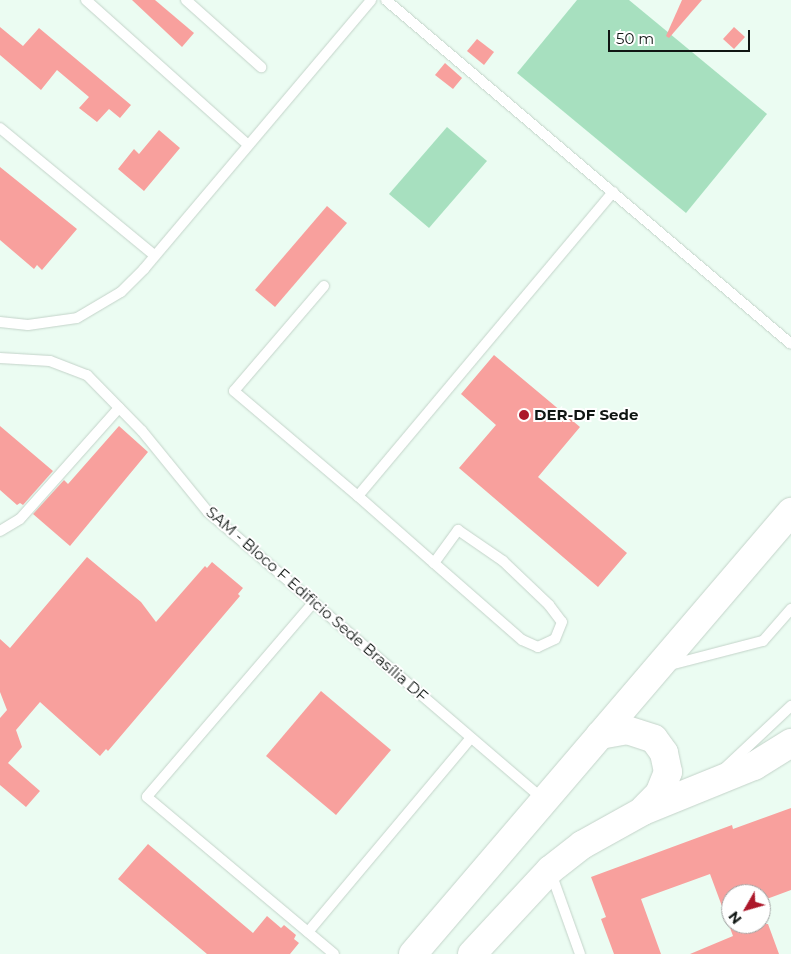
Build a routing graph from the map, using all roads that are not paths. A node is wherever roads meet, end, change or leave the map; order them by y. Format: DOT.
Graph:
graph roads {
  1 [pos="86,0"];
  2 [pos="186,0"];
  3 [pos="371,0"];
  4 [pos="386,0"];
  5 [pos="262,67"];
  6 [pos="0,128"];
  7 [pos="248,145"];
  8 [pos="613,192"];
  9 [pos="154,255"];
  10 [pos="324,286"];
  11 [pos="0,322"];
  12 [pos="791,344"];
  13 [pos="0,358"];
  14 [pos="119,408"];
  15 [pos="358,496"];
  16 [pos="791,512"];
  17 [pos="0,530"];
  18 [pos="434,563"];
  19 [pos="314,603"];
  20 [pos="791,609"];
  21 [pos="658,668"];
  22 [pos="791,706"];
  23 [pos="600,735"];
  24 [pos="471,738"];
  25 [pos="791,743"];
  26 [pos="712,780"];
  27 [pos="544,800"];
  28 [pos="643,810"];
  29 [pos="550,870"];
  30 [pos="308,932"];
  31 [pos="334,954"];
  32 [pos="412,954"];
  33 [pos="472,954"];
  34 [pos="580,954"];
  1 -- 7 [label="lane"];
  2 -- 5 [label="lane"];
  3 -- 7 [label="lane"];
  4 -- 8 [label="lane"];
  6 -- 9 [label="lane"];
  7 -- 9 [label="lane"];
  8 -- 12 [label="lane"];
  8 -- 15 [label="lane"];
  9 -- 11 [label="lane"];
  10 -- 15 [label="lane"];
  13 -- 14 [label="lane, SAM - Bloco F Edificio Sede Brasília DF"];
  14 -- 17 [label="lane"];
  14 -- 19 [label="lane, SAM - Bloco F Edificio Sede Brasília DF"];
  15 -- 18 [label="lane"];
  16 -- 21 [label="main road"];
  18 -- 18 [label="lane"];
  19 -- 24 [label="lane, SAM - Bloco F Edificio Sede Brasília DF"];
  19 -- 30 [label="lane"];
  20 -- 21 [label="lane"];
  21 -- 23 [label="main road"];
  22 -- 26 [label="lane"];
  23 -- 27 [label="main road"];
  23 -- 28 [label="main road"];
  24 -- 27 [label="lane, SAM - Bloco F Edificio Sede Brasília DF"];
  24 -- 30 [label="lane"];
  25 -- 26 [label="main road"];
  26 -- 28 [label="main road"];
  27 -- 32 [label="main road"];
  28 -- 29 [label="main road"];
  29 -- 33 [label="main road"];
  29 -- 34 [label="lane"];
  30 -- 31 [label="lane"];
}
